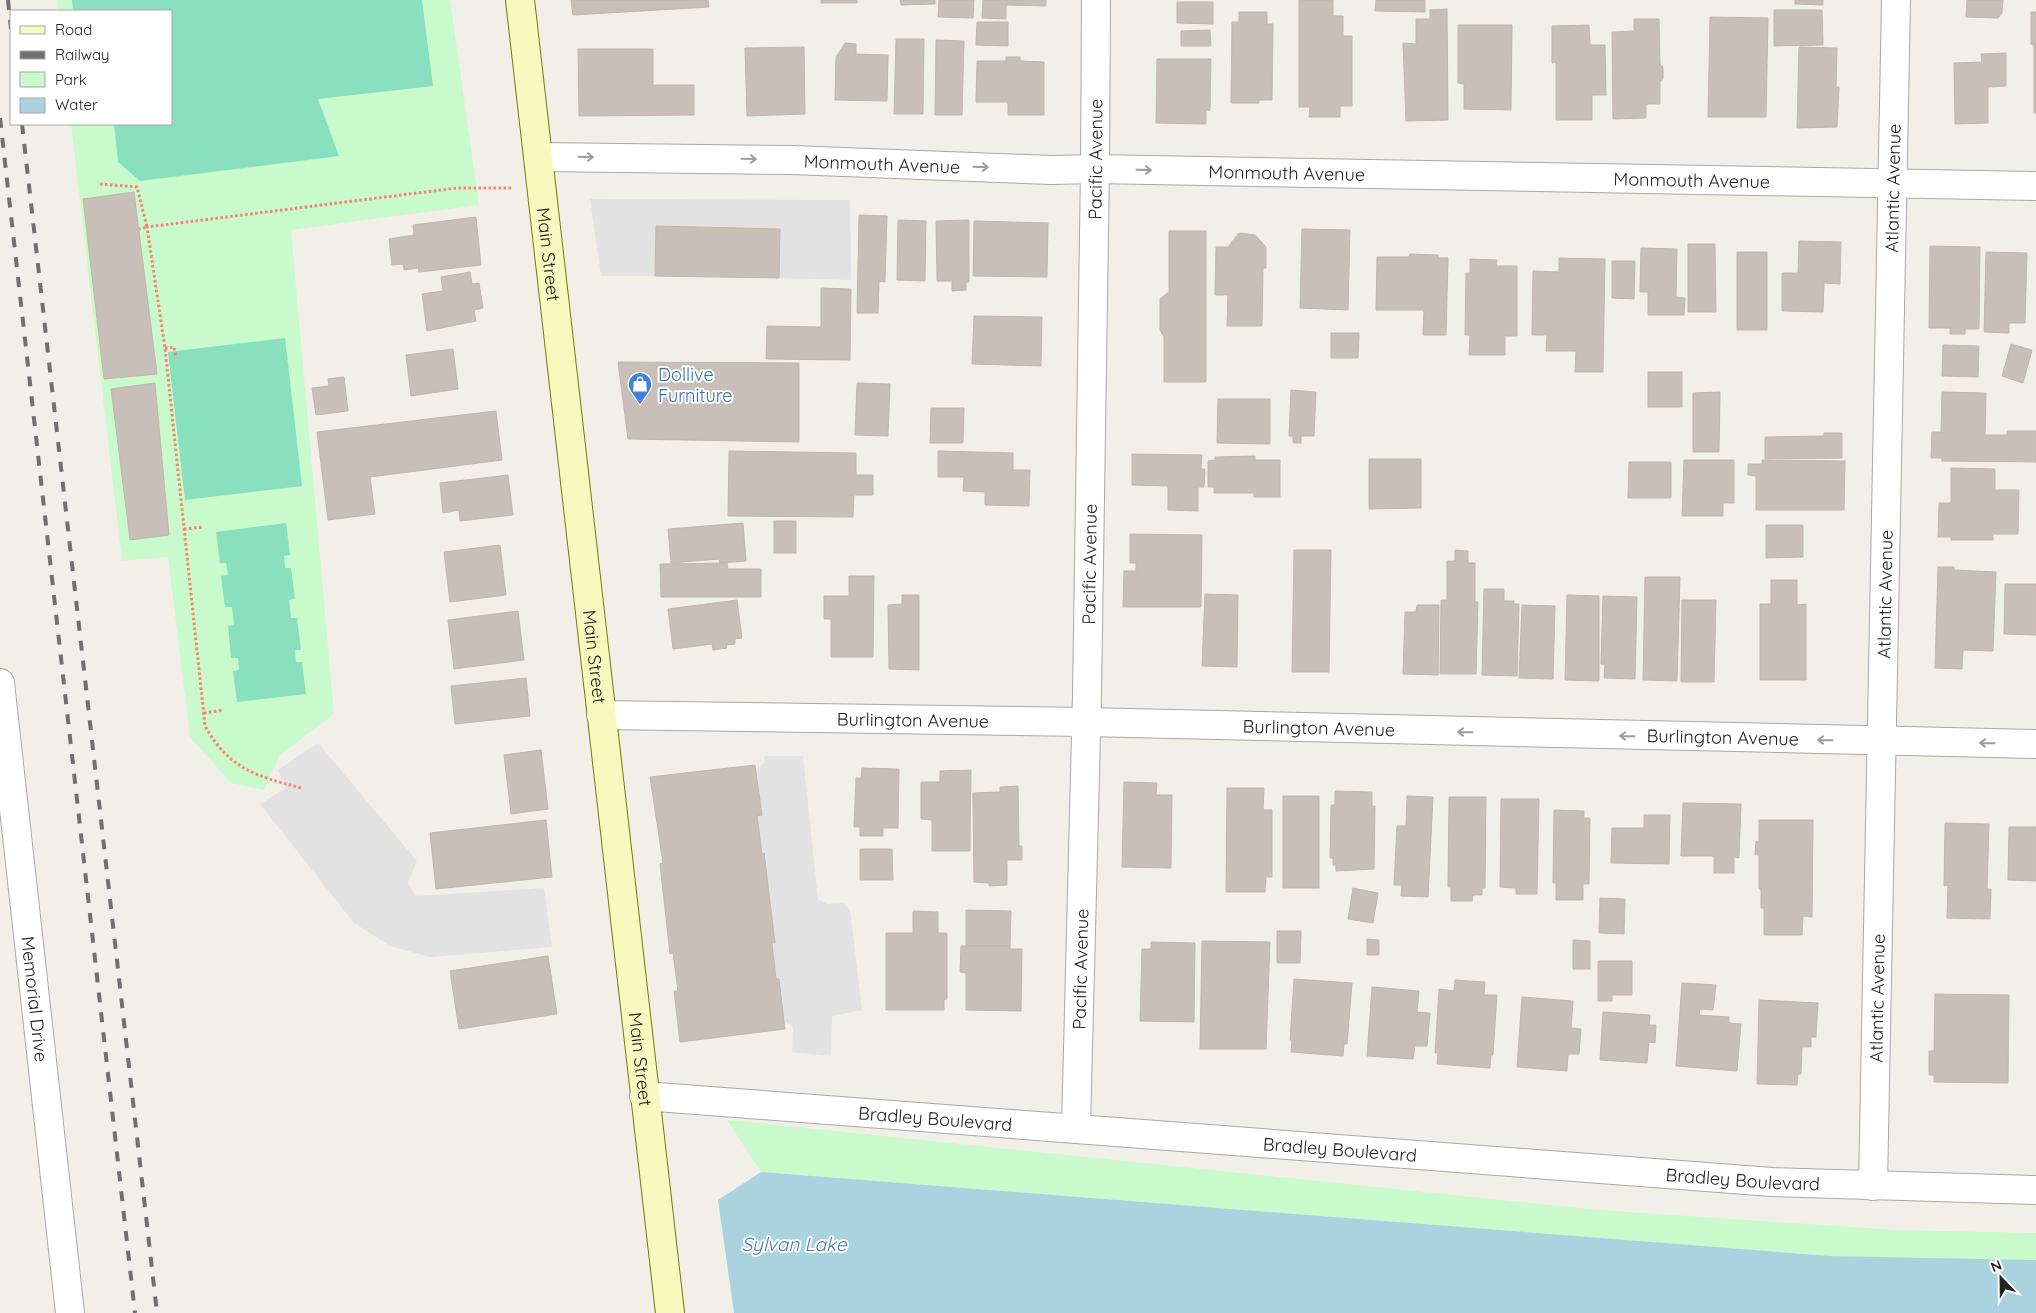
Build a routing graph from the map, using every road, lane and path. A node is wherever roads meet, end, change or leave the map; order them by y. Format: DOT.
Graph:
graph roads {
  1 [pos="520,0"];
  2 [pos="1096,0"];
  3 [pos="1896,0"];
  4 [pos="538,157"];
  5 [pos="1096,169"];
  6 [pos="100,184"];
  7 [pos="1892,184"];
  8 [pos="2036,186"];
  9 [pos="541,188"];
  10 [pos="147,227"];
  11 [pos="139,229"];
  12 [pos="165,348"];
  13 [pos="176,358"];
  14 [pos="203,527"];
  15 [pos="184,530"];
  16 [pos="0,683"];
  17 [pos="224,710"];
  18 [pos="204,712"];
  19 [pos="601,715"];
  20 [pos="1086,722"];
  21 [pos="1881,741"];
  22 [pos="2036,744"];
  23 [pos="301,788"];
  24 [pos="644,1096"];
  25 [pos="1076,1128"];
  26 [pos="1873,1186"];
  27 [pos="2036,1190"];
  28 [pos="70,1313"];
  29 [pos="670,1313"];
  1 -- 4 [label="main road, Main Street"];
  2 -- 5 [label="street, Pacific Avenue"];
  3 -- 7 [label="street, Atlantic Avenue"];
  4 -- 5 [label="street, Monmouth Avenue, one-way"];
  4 -- 9 [label="main road, Main Street"];
  5 -- 7 [label="street, Monmouth Avenue, one-way"];
  5 -- 20 [label="street, Pacific Avenue"];
  6 -- 10 [label="path"];
  7 -- 8 [label="street, Monmouth Avenue"];
  7 -- 21 [label="street, Atlantic Avenue"];
  9 -- 10 [label="path"];
  9 -- 19 [label="main road, Main Street"];
  10 -- 11 [label="path"];
  10 -- 12 [label="path"];
  12 -- 13 [label="path"];
  12 -- 15 [label="path"];
  14 -- 15 [label="path"];
  15 -- 18 [label="path"];
  16 -- 28 [label="street, Memorial Drive"];
  17 -- 18 [label="path"];
  18 -- 23 [label="path"];
  19 -- 20 [label="street, Burlington Avenue"];
  19 -- 24 [label="main road, Main Street"];
  21 -- 20 [label="street, Burlington Avenue, one-way"];
  20 -- 25 [label="street, Pacific Avenue"];
  22 -- 21 [label="street, Burlington Avenue, one-way"];
  21 -- 26 [label="street, Atlantic Avenue"];
  24 -- 25 [label="street, Bradley Boulevard"];
  24 -- 29 [label="main road, Main Street"];
  25 -- 26 [label="street, Bradley Boulevard"];
  26 -- 27 [label="street, Bradley Boulevard"];
}
